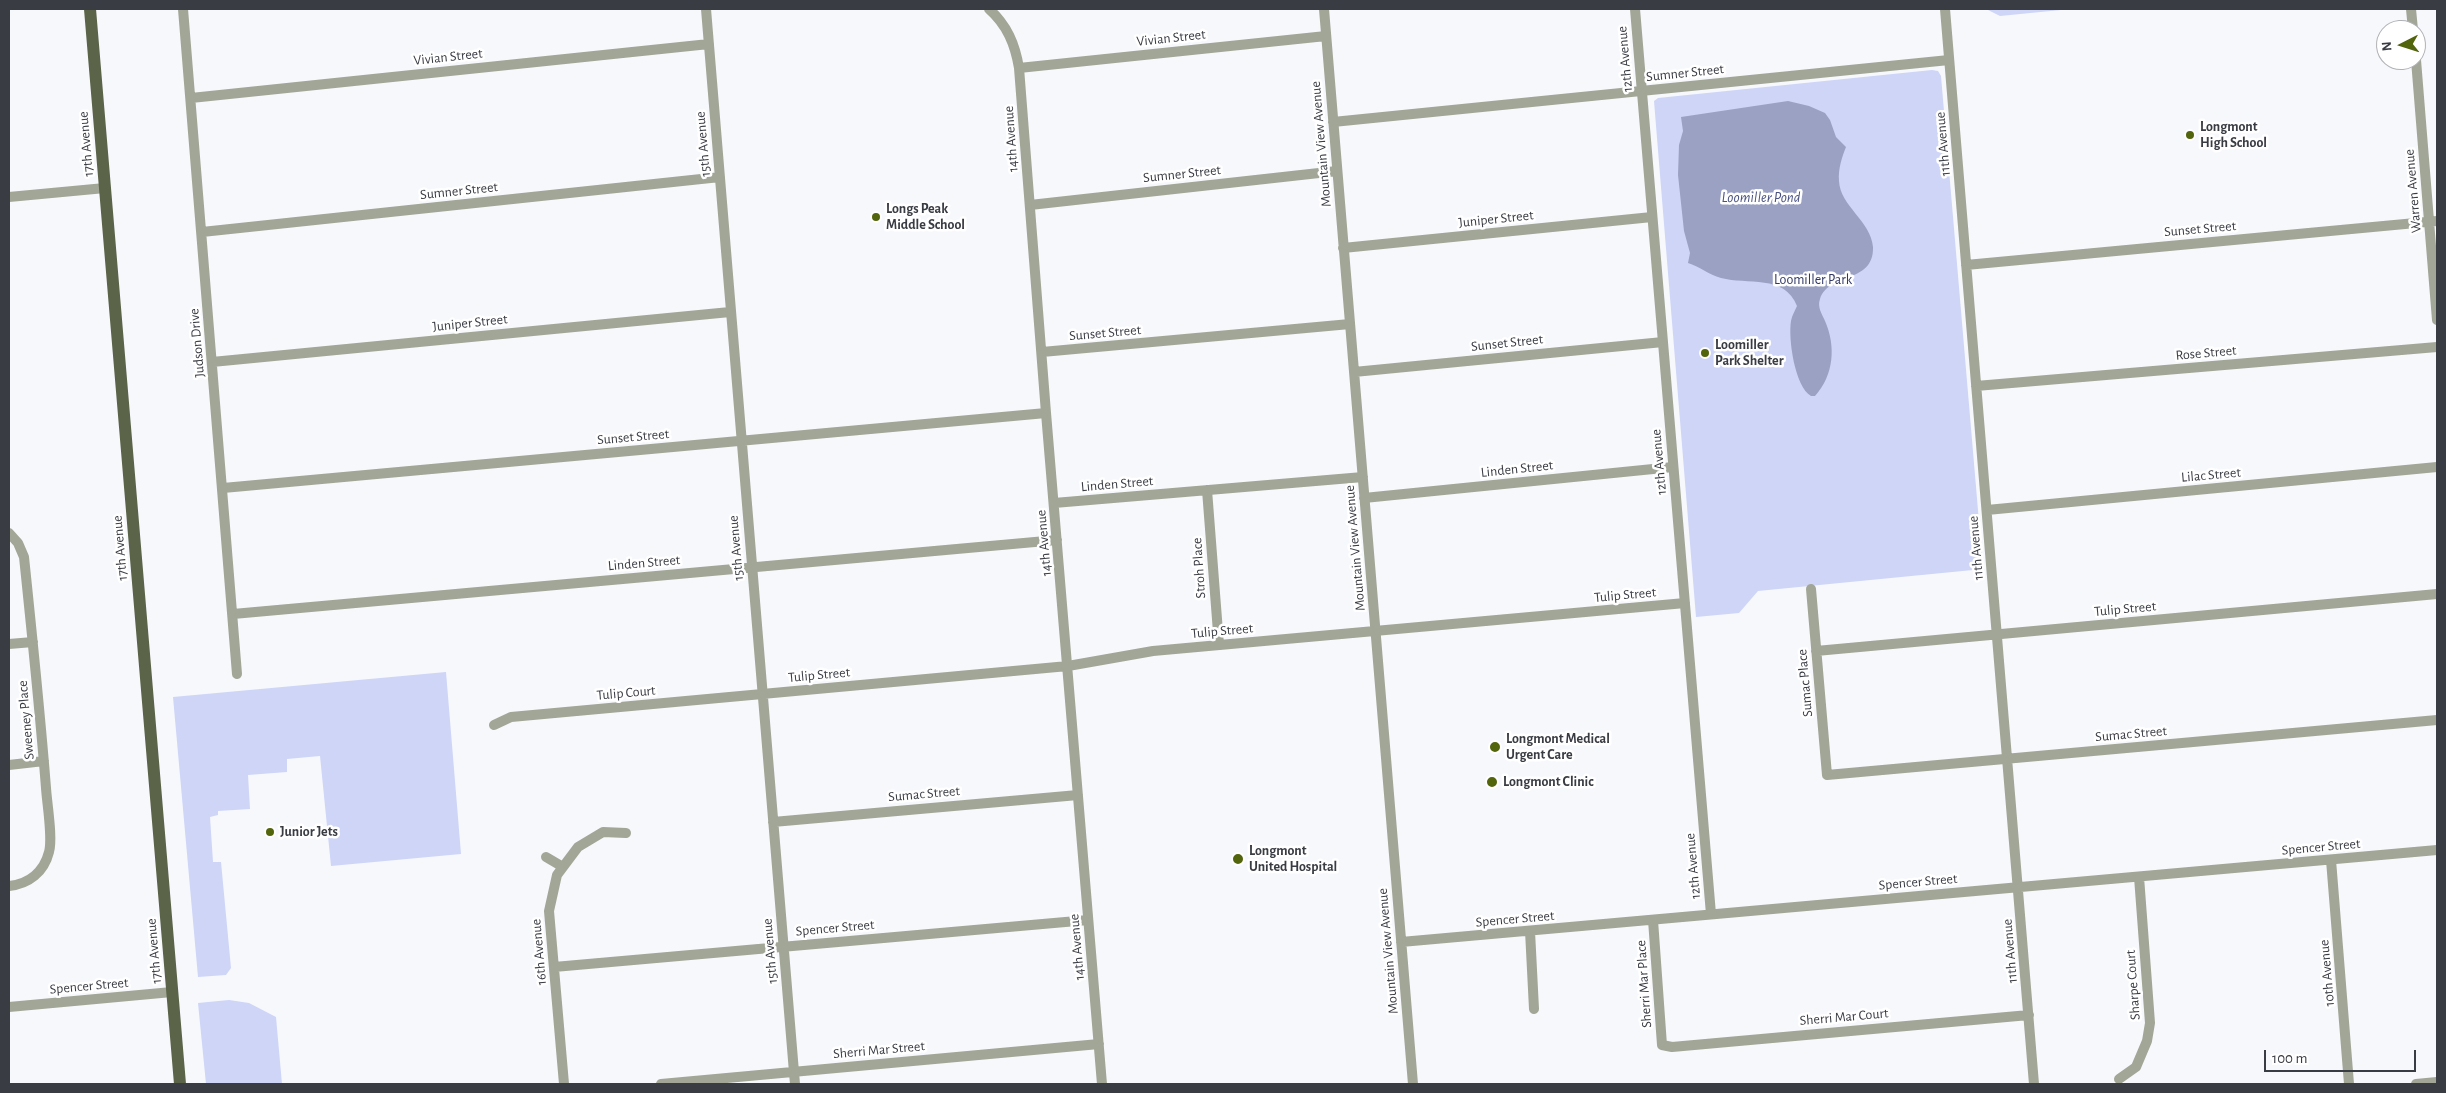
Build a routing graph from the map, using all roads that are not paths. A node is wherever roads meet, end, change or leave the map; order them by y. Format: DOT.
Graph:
graph roads {
  1 [pos="90,9"];
  2 [pos="183,9"];
  3 [pos="706,9"];
  4 [pos="988,9"];
  5 [pos="1324,9"];
  6 [pos="1635,9"];
  7 [pos="1945,9"];
  8 [pos="1326,36"];
  9 [pos="709,44"];
  10 [pos="1949,60"];
  11 [pos="1019,68"];
  12 [pos="2417,70"];
  13 [pos="1642,91"];
  14 [pos="190,98"];
  15 [pos="1333,122"];
  16 [pos="1337,171"];
  17 [pos="720,177"];
  18 [pos="105,188"];
  19 [pos="9,197"];
  20 [pos="1030,205"];
  21 [pos="1652,217"];
  22 [pos="2433,221"];
  23 [pos="202,232"];
  24 [pos="1343,248"];
  25 [pos="1966,265"];
  26 [pos="730,312"];
  27 [pos="2437,320"];
  28 [pos="1350,324"];
  29 [pos="1663,342"];
  30 [pos="2437,347"];
  31 [pos="1042,352"];
  32 [pos="212,362"];
  33 [pos="1354,372"];
  34 [pos="1976,386"];
  35 [pos="1046,413"];
  36 [pos="741,441"];
  37 [pos="1673,467"];
  38 [pos="2437,467"];
  39 [pos="1362,476"];
  40 [pos="223,488"];
  41 [pos="1207,490"];
  42 [pos="1364,498"];
  43 [pos="1054,503"];
  44 [pos="1987,510"];
  45 [pos="9,533"];
  46 [pos="1057,540"];
  47 [pos="751,567"];
  48 [pos="1810,589"];
  49 [pos="2437,594"];
  50 [pos="1685,603"];
  51 [pos="233,614"];
  52 [pos="1376,632"];
  53 [pos="1997,635"];
  54 [pos="33,642"];
  55 [pos="9,644"];
  56 [pos="1219,645"];
  57 [pos="1816,651"];
  58 [pos="1068,666"];
  59 [pos="237,674"];
  60 [pos="762,694"];
  61 [pos="2437,720"];
  62 [pos="494,726"];
  63 [pos="2007,759"];
  64 [pos="44,762"];
  65 [pos="9,765"];
  66 [pos="1827,775"];
  67 [pos="1078,795"];
  68 [pos="772,822"];
  69 [pos="626,833"];
  70 [pos="2437,850"];
  71 [pos="546,857"];
  72 [pos="2331,860"];
  73 [pos="563,867"];
  74 [pos="2139,877"];
  75 [pos="9,886"];
  76 [pos="2018,887"];
  77 [pos="1711,914"];
  78 [pos="1088,920"];
  79 [pos="1653,920"];
  80 [pos="1530,931"];
  81 [pos="1401,942"];
  82 [pos="783,946"];
  83 [pos="554,967"];
  84 [pos="172,992"];
  85 [pos="9,1007"];
  86 [pos="1534,1009"];
  87 [pos="2029,1015"];
  88 [pos="1099,1044"];
  89 [pos="1662,1045"];
  90 [pos="794,1072"];
  91 [pos="2119,1080"];
  92 [pos="2437,1082"];
  93 [pos="180,1084"];
  94 [pos="564,1084"];
  95 [pos="661,1084"];
  96 [pos="795,1084"];
  97 [pos="1102,1084"];
  98 [pos="1413,1084"];
  99 [pos="2034,1084"];
  100 [pos="2349,1084"];
  101 [pos="2416,1084"];
  1 -- 18 [label="main road, 17th Avenue"];
  2 -- 14 [label="street, Judson Drive"];
  3 -- 9 [label="street, 15th Avenue"];
  4 -- 11 [label="street, 14th Avenue"];
  5 -- 8 [label="street, Mountain View Avenue"];
  6 -- 13 [label="street, 12th Avenue"];
  7 -- 10 [label="street, 11th Avenue"];
  8 -- 11 [label="street, Vivian Street"];
  8 -- 15 [label="street, Mountain View Avenue"];
  9 -- 14 [label="street, Vivian Street"];
  9 -- 17 [label="street, 15th Avenue"];
  10 -- 13 [label="street, Sumner Street"];
  10 -- 25 [label="street, 11th Avenue"];
  11 -- 20 [label="street, 14th Avenue"];
  12 -- 22 [label="street, Warren Avenue"];
  13 -- 15 [label="street, Sumner Street"];
  13 -- 21 [label="street, 12th Avenue"];
  14 -- 23 [label="street, Judson Drive"];
  15 -- 16 [label="street, Mountain View Avenue"];
  16 -- 20 [label="street, Sumner Street"];
  16 -- 24 [label="street, Mountain View Avenue"];
  17 -- 23 [label="street, Sumner Street"];
  17 -- 26 [label="street, 15th Avenue"];
  18 -- 19 [label="street"];
  18 -- 84 [label="main road, 17th Avenue"];
  20 -- 31 [label="street, 14th Avenue"];
  21 -- 24 [label="street, Juniper Street"];
  21 -- 29 [label="street, 12th Avenue"];
  22 -- 25 [label="street, Sunset Street"];
  22 -- 27 [label="street, Warren Avenue"];
  23 -- 32 [label="street, Judson Drive"];
  24 -- 28 [label="street, Mountain View Avenue"];
  25 -- 34 [label="street, 11th Avenue"];
  26 -- 32 [label="street, Juniper Street"];
  26 -- 36 [label="street, 15th Avenue"];
  28 -- 31 [label="street, Sunset Street"];
  28 -- 33 [label="street, Mountain View Avenue"];
  29 -- 33 [label="street, Sunset Street"];
  29 -- 37 [label="street, 12th Avenue"];
  30 -- 34 [label="street, Rose Street"];
  31 -- 35 [label="street, 14th Avenue"];
  32 -- 40 [label="street, Judson Drive"];
  33 -- 39 [label="street, Mountain View Avenue"];
  34 -- 44 [label="street, 11th Avenue"];
  35 -- 36 [label="street, Sunset Street"];
  35 -- 43 [label="street, 14th Avenue"];
  36 -- 40 [label="street, Sunset Street"];
  36 -- 47 [label="street, 15th Avenue"];
  37 -- 42 [label="street, Linden Street"];
  37 -- 50 [label="street, 12th Avenue"];
  38 -- 44 [label="street, Lilac Street"];
  39 -- 41 [label="street, Linden Street"];
  39 -- 42 [label="street, Mountain View Avenue"];
  40 -- 51 [label="street, Judson Drive"];
  41 -- 43 [label="street, Linden Street"];
  41 -- 56 [label="street, Stroh Place"];
  42 -- 52 [label="street, Mountain View Avenue"];
  43 -- 46 [label="street, 14th Avenue"];
  44 -- 53 [label="street, 11th Avenue"];
  45 -- 54 [label="street, Sweeney Place"];
  46 -- 47 [label="street, Linden Street"];
  46 -- 58 [label="street, 14th Avenue"];
  47 -- 51 [label="street, Linden Street"];
  47 -- 60 [label="street, 15th Avenue"];
  48 -- 57 [label="street, Sumac Place"];
  49 -- 53 [label="street, Tulip Street"];
  50 -- 52 [label="street, Tulip Street"];
  50 -- 77 [label="street, 12th Avenue"];
  51 -- 59 [label="street, Judson Drive"];
  52 -- 56 [label="street, Tulip Street"];
  52 -- 81 [label="street, Mountain View Avenue"];
  53 -- 57 [label="street, Tulip Street"];
  53 -- 63 [label="street, 11th Avenue"];
  54 -- 55 [label="street"];
  54 -- 64 [label="street, Sweeney Place"];
  56 -- 58 [label="street, Tulip Street"];
  57 -- 66 [label="street, Sumac Place"];
  58 -- 60 [label="street, Tulip Street"];
  58 -- 67 [label="street, 14th Avenue"];
  60 -- 62 [label="street, Tulip Court"];
  60 -- 68 [label="street, 15th Avenue"];
  61 -- 63 [label="street, Sumac Street"];
  63 -- 66 [label="street, Sumac Street"];
  63 -- 76 [label="street, 11th Avenue"];
  64 -- 65 [label="street"];
  64 -- 75 [label="street, Sweeney Place"];
  67 -- 68 [label="street, Sumac Street"];
  67 -- 78 [label="street, 14th Avenue"];
  68 -- 82 [label="street, 15th Avenue"];
  69 -- 73 [label="street, 16th Avenue"];
  70 -- 72 [label="street, Spencer Street"];
  71 -- 73 [label="street"];
  72 -- 74 [label="street, Spencer Street"];
  72 -- 100 [label="street, 10th Avenue"];
  73 -- 83 [label="street, 16th Avenue"];
  74 -- 76 [label="street, Spencer Street"];
  74 -- 91 [label="street, Sharpe Court"];
  76 -- 77 [label="street, Spencer Street"];
  76 -- 87 [label="street, 11th Avenue"];
  77 -- 79 [label="street, Spencer Street"];
  78 -- 82 [label="street, Spencer Street"];
  78 -- 88 [label="street, 14th Avenue"];
  79 -- 80 [label="street, Spencer Street"];
  79 -- 89 [label="street, Sherri Mar Place"];
  80 -- 81 [label="street, Spencer Street"];
  80 -- 86 [label="street"];
  81 -- 98 [label="street, Mountain View Avenue"];
  82 -- 83 [label="street, Spencer Street"];
  82 -- 90 [label="street, 15th Avenue"];
  83 -- 94 [label="street, 16th Avenue"];
  84 -- 85 [label="street, Spencer Street"];
  84 -- 93 [label="main road, 17th Avenue"];
  87 -- 89 [label="street, Sherri Mar Court"];
  87 -- 99 [label="street, 11th Avenue"];
  88 -- 90 [label="street, Sherri Mar Street"];
  88 -- 97 [label="street, 14th Avenue"];
  90 -- 95 [label="street, Sherri Mar Street"];
  90 -- 96 [label="street, 15th Avenue"];
  92 -- 101 [label="street"];
}
